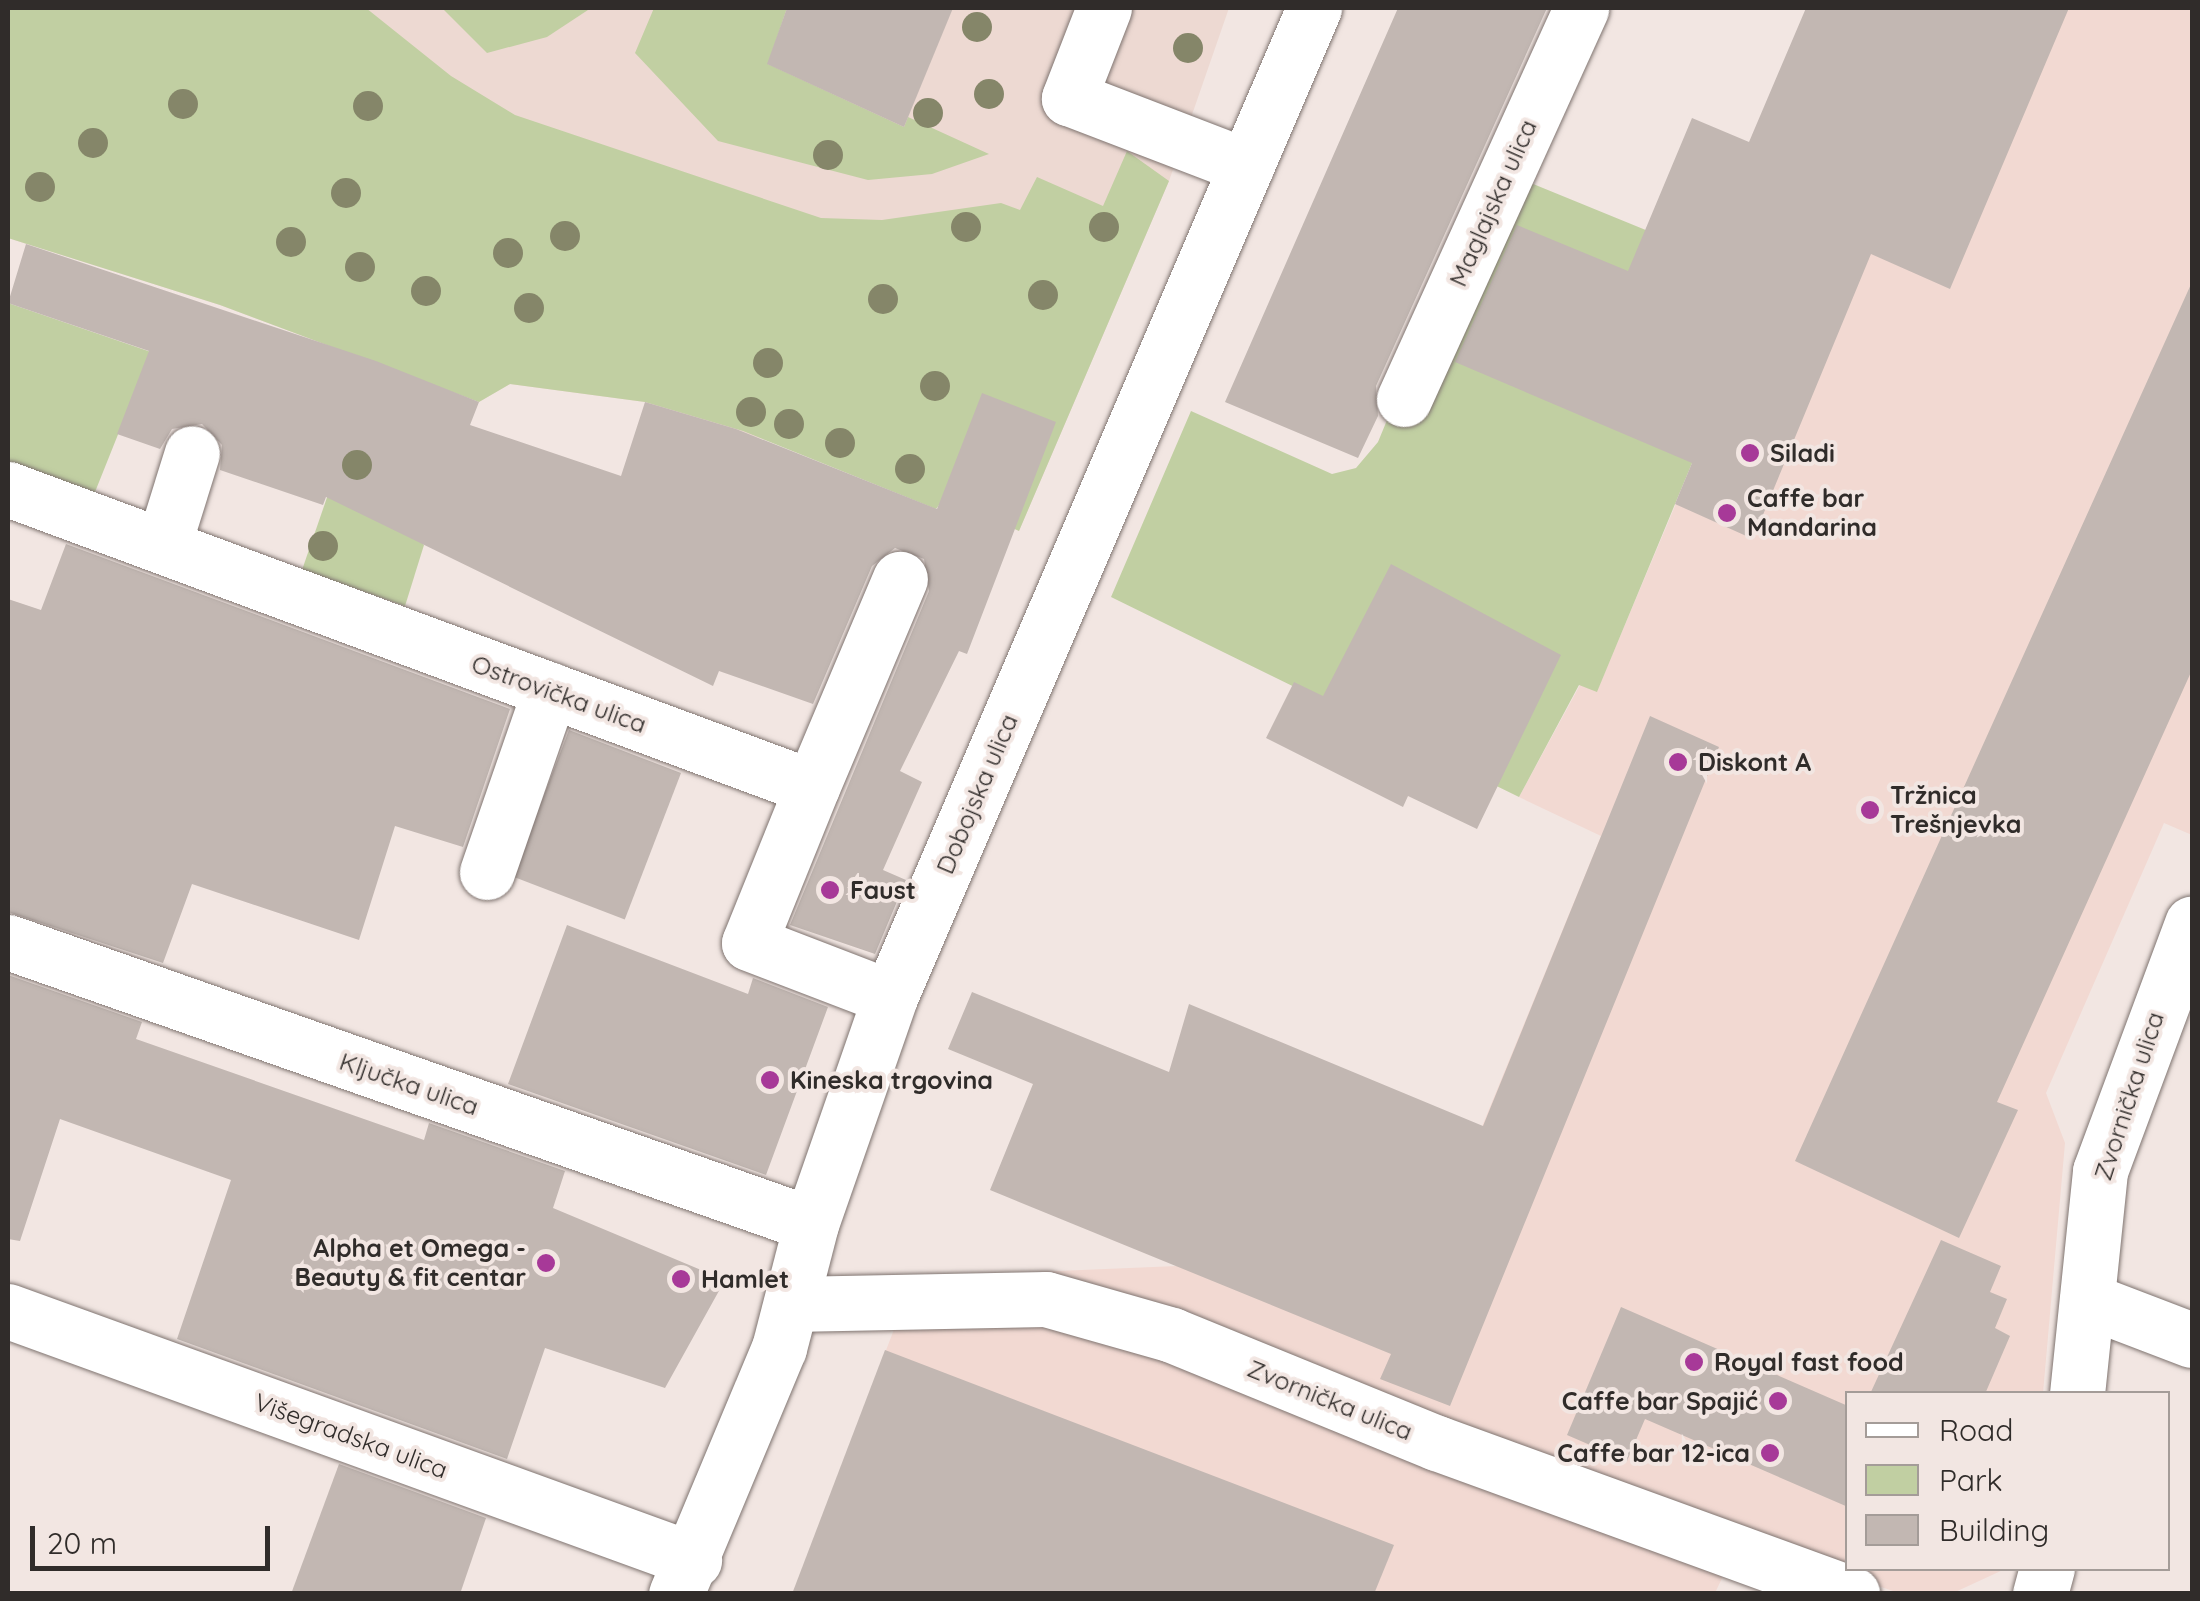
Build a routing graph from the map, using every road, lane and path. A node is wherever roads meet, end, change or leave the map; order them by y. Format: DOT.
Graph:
graph roads {
  1 [pos="1104,8"];
  2 [pos="1314,8"];
  3 [pos="1581,8"];
  4 [pos="1246,166"];
  5 [pos="1404,400"];
  6 [pos="192,453"];
  7 [pos="8,489"];
  8 [pos="163,546"];
  9 [pos="900,579"];
  10 [pos="550,690"];
  11 [pos="812,788"];
  12 [pos="487,872"];
  13 [pos="2192,924"];
  14 [pos="8,942"];
  15 [pos="890,997"];
  16 [pos="811,1224"];
  17 [pos="2087,1300"];
  18 [pos="791,1304"];
  19 [pos="8,1311"];
  20 [pos="2192,1340"];
  21 [pos="2076,1391"];
  22 [pos="685,1577"];
  23 [pos="1852,1594"];
  1 -- 4 [label="street"];
  2 -- 4 [label="street, Dobojska ulica"];
  3 -- 5 [label="street, Maglajska ulica"];
  4 -- 15 [label="street, Dobojska ulica"];
  6 -- 8 [label="street"];
  7 -- 8 [label="street, Ostrovička ulica"];
  8 -- 10 [label="street, Ostrovička ulica"];
  9 -- 11 [label="street"];
  10 -- 11 [label="street, Ostrovička ulica"];
  10 -- 12 [label="street"];
  11 -- 15 [label="street"];
  13 -- 17 [label="street, Zvornička ulica"];
  14 -- 16 [label="street, Ključka ulica"];
  15 -- 16 [label="street, Dobojska ulica"];
  16 -- 18 [label="street, Dobojska ulica"];
  17 -- 20 [label="street"];
  17 -- 21 [label="street, Zvornička ulica"];
  18 -- 22 [label="street, Dobojska ulica"];
  18 -- 23 [label="street, Zvornička ulica"];
  19 -- 22 [label="street, Višegradska ulica"];
}
